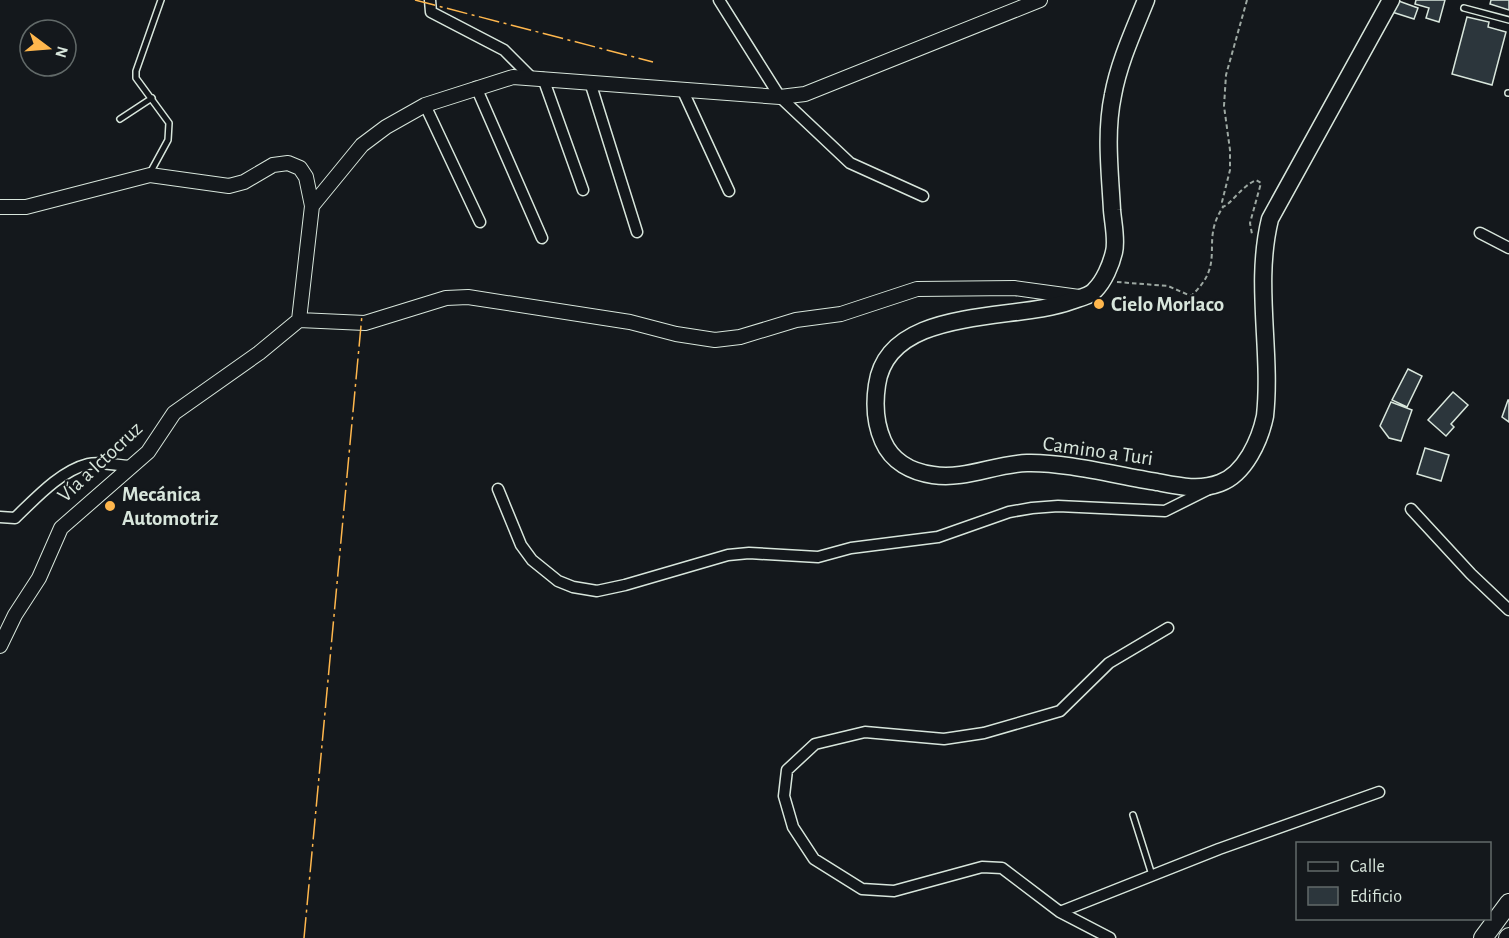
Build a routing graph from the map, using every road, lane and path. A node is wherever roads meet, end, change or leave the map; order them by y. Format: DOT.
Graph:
graph roads {
  1 [pos="161,0"];
  2 [pos="430,0"];
  3 [pos="719,0"];
  4 [pos="1040,0"];
  5 [pos="1146,0"];
  6 [pos="1247,0"];
  7 [pos="1391,0"];
  8 [pos="1464,9"];
  9 [pos="1509,20"];
  10 [pos="538,78"];
  11 [pos="590,82"];
  12 [pos="476,87"];
  13 [pos="682,89"];
  14 [pos="780,97"];
  15 [pos="152,98"];
  16 [pos="425,105"];
  17 [pos="120,119"];
  18 [pos="150,175"];
  19 [pos="583,190"];
  20 [pos="729,191"];
  21 [pos="923,196"];
  22 [pos="312,206"];
  23 [pos="0,207"];
  24 [pos="1223,207"];
  25 [pos="480,222"];
  26 [pos="637,232"];
  27 [pos="1480,233"];
  28 [pos="542,238"];
  29 [pos="1254,243"];
  30 [pos="1509,248"];
  31 [pos="1114,284"];
  32 [pos="1081,297"];
  33 [pos="299,320"];
  34 [pos="131,466"];
  35 [pos="1220,483"];
  36 [pos="498,489"];
  37 [pos="1411,509"];
  38 [pos="0,517"];
  39 [pos="1509,610"];
  40 [pos="1168,628"];
  41 [pos="0,646"];
  42 [pos="1378,792"];
  43 [pos="1133,815"];
  44 [pos="1152,875"];
  45 [pos="1509,903"];
  46 [pos="1060,912"];
  47 [pos="1110,938"];
  48 [pos="1483,938"];
  1 -- 15 [label="lane"];
  2 -- 10 [label="street"];
  3 -- 14 [label="street"];
  4 -- 14 [label="street"];
  5 -- 32 [label="main road, Camino a Turi"];
  6 -- 24 [label="path"];
  7 -- 35 [label="main road"];
  8 -- 9 [label="lane"];
  10 -- 11 [label="street"];
  10 -- 12 [label="street"];
  10 -- 19 [label="street"];
  11 -- 13 [label="street"];
  11 -- 26 [label="street"];
  12 -- 16 [label="street"];
  12 -- 28 [label="street"];
  13 -- 14 [label="street"];
  13 -- 20 [label="street"];
  14 -- 21 [label="street"];
  15 -- 17 [label="lane"];
  15 -- 18 [label="lane"];
  16 -- 22 [label="street"];
  16 -- 25 [label="street"];
  18 -- 22 [label="street"];
  18 -- 23 [label="street"];
  22 -- 33 [label="street"];
  24 -- 29 [label="path"];
  24 -- 31 [label="path"];
  27 -- 30 [label="street"];
  32 -- 33 [label="street"];
  32 -- 35 [label="main road, Camino a Turi"];
  33 -- 34 [label="street, Vía a Ictocruz"];
  34 -- 38 [label="street"];
  34 -- 41 [label="street, Vía a Ictocruz"];
  35 -- 36 [label="street"];
  37 -- 39 [label="street"];
  40 -- 46 [label="street"];
  42 -- 44 [label="street"];
  43 -- 44 [label="lane"];
  44 -- 46 [label="street"];
  45 -- 48 [label="highway"];
  46 -- 47 [label="street"];
}
